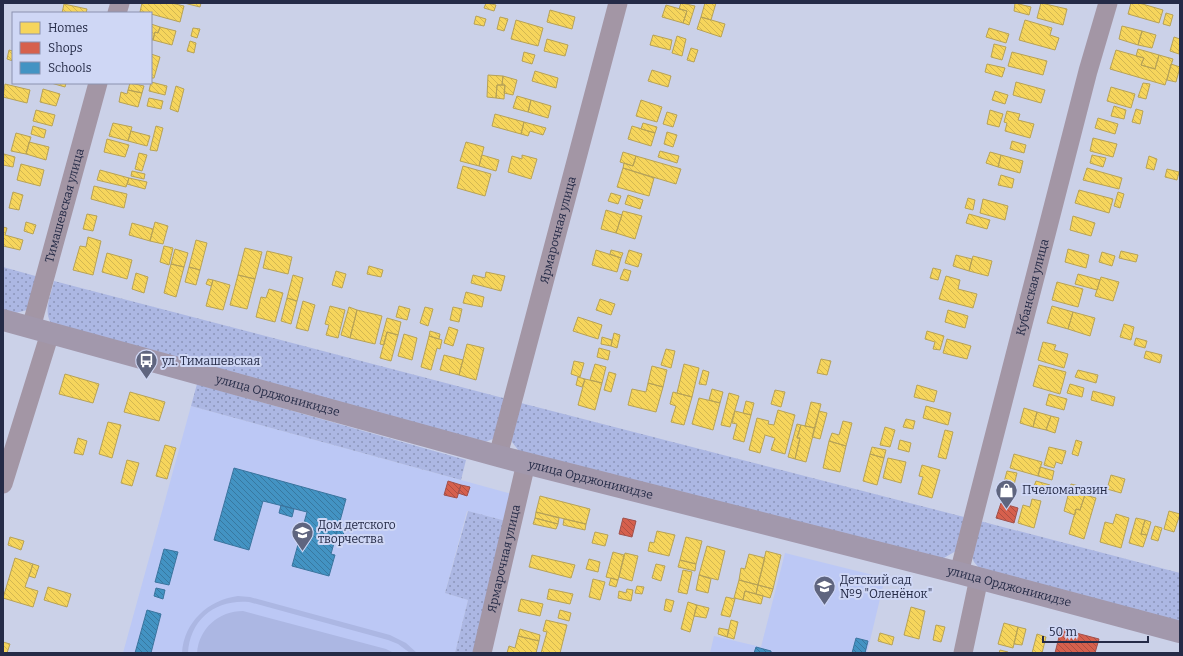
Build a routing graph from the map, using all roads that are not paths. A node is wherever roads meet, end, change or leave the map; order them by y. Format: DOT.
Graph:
graph roads {
  1 [pos="618,3"];
  2 [pos="1108,3"];
  3 [pos="98,84"];
  4 [pos="3,320"];
  5 [pos="40,330"];
  6 [pos="498,456"];
  7 [pos="526,463"];
  8 [pos="3,484"];
  9 [pos="969,576"];
  10 [pos="1180,632"];
  11 [pos="482,653"];
  12 [pos="963,653"];
  1 -- 6 [label="street, Ярмарочная улица"];
  2 -- 9 [label="street, Кубанская улица"];
  3 -- 5 [label="street, Тимашевская улица"];
  4 -- 5 [label="main road, улица Орджоникидзе"];
  5 -- 6 [label="main road, улица Орджоникидзе"];
  5 -- 8 [label="street, Тимашевская улица"];
  6 -- 7 [label="main road, улица Орджоникидзе"];
  7 -- 9 [label="main road, улица Орджоникидзе"];
  7 -- 11 [label="street, Ярмарочная улица"];
  9 -- 10 [label="main road, улица Орджоникидзе"];
  9 -- 12 [label="street, Кубанская улица"];
}
